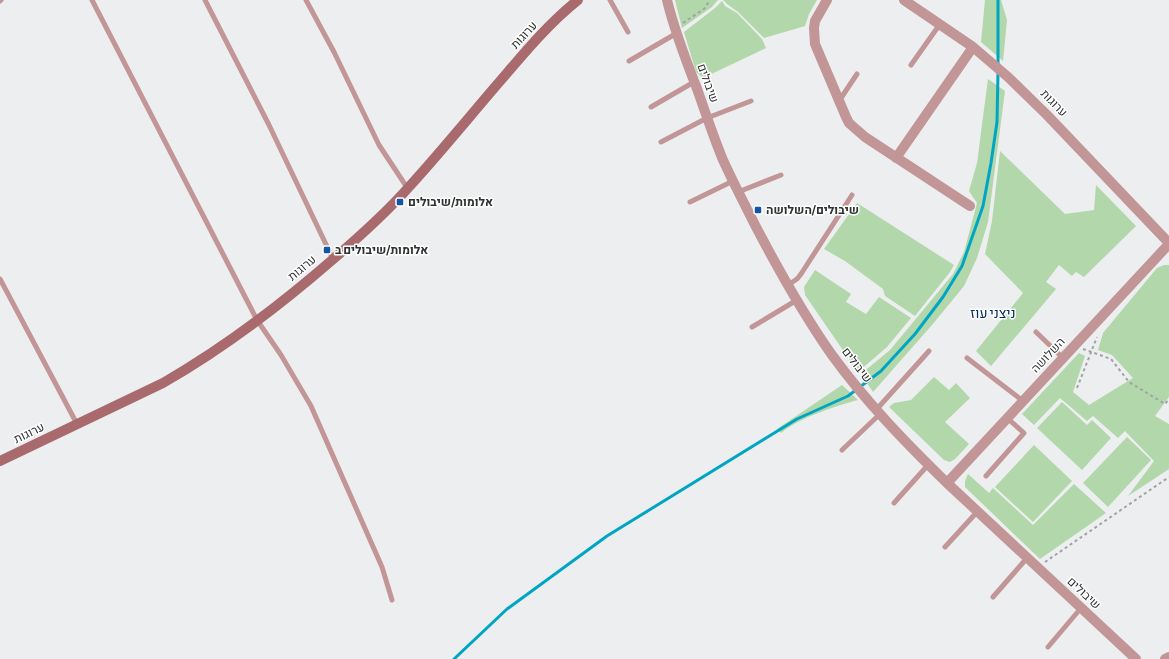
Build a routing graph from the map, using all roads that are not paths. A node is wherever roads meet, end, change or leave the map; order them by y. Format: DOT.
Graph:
graph roads {
  1 [pos="92,0"];
  2 [pos="205,0"];
  3 [pos="306,0"];
  4 [pos="578,0"];
  5 [pos="610,0"];
  6 [pos="826,0"];
  7 [pos="904,0"];
  8 [pos="666,3"];
  9 [pos="940,24"];
  10 [pos="676,30"];
  11 [pos="628,32"];
  12 [pos="973,47"];
  13 [pos="629,61"];
  14 [pos="910,65"];
  15 [pos="857,74"];
  16 [pos="694,82"];
  17 [pos="751,100"];
  18 [pos="839,101"];
  19 [pos="651,107"];
  20 [pos="707,118"];
  21 [pos="661,142"];
  22 [pos="896,158"];
  23 [pos="781,175"];
  24 [pos="733,181"];
  25 [pos="408,189"];
  26 [pos="738,192"];
  27 [pos="852,195"];
  28 [pos="690,202"];
  29 [pos="970,206"];
  30 [pos="1169,243"];
  31 [pos="333,259"];
  32 [pos="0,279"];
  33 [pos="788,286"];
  34 [pos="797,300"];
  35 [pos="257,320"];
  36 [pos="752,327"];
  37 [pos="1036,332"];
  38 [pos="929,351"];
  39 [pos="967,358"];
  40 [pos="1063,358"];
  41 [pos="1023,402"];
  42 [pos="878,412"];
  43 [pos="1008,418"];
  44 [pos="77,424"];
  45 [pos="842,450"];
  46 [pos="0,461"];
  47 [pos="928,465"];
  48 [pos="986,476"];
  49 [pos="946,484"];
  50 [pos="894,502"];
  51 [pos="977,512"];
  52 [pos="945,547"];
  53 [pos="1028,558"];
  54 [pos="993,597"];
  55 [pos="392,600"];
  56 [pos="1081,608"];
  57 [pos="1048,647"];
  58 [pos="1169,657"];
  59 [pos="1136,659"];
  60 [pos="1165,659"];
  1 -- 35 [label="lane"];
  2 -- 31 [label="lane"];
  3 -- 25 [label="lane"];
  4 -- 25 [label="street, ערוגות"];
  5 -- 11 [label="lane"];
  6 -- 18 [label="street"];
  7 -- 9 [label="street, ערוגות"];
  8 -- 10 [label="street, שיבולים"];
  9 -- 12 [label="street, ערוגות"];
  9 -- 14 [label="lane"];
  10 -- 13 [label="lane"];
  10 -- 16 [label="street, שיבולים"];
  12 -- 22 [label="street"];
  12 -- 30 [label="street, ערוגות"];
  15 -- 18 [label="lane"];
  16 -- 19 [label="lane"];
  16 -- 20 [label="street, שיבולים"];
  17 -- 20 [label="lane"];
  18 -- 22 [label="street"];
  20 -- 21 [label="lane"];
  20 -- 24 [label="street, שיבולים"];
  22 -- 29 [label="street"];
  23 -- 26 [label="lane"];
  24 -- 26 [label="street, שיבולים"];
  24 -- 28 [label="lane"];
  25 -- 31 [label="street, ערוגות"];
  26 -- 33 [label="street, שיבולים"];
  27 -- 33 [label="lane"];
  30 -- 40 [label="street, השלושה"];
  31 -- 35 [label="street, ערוגות"];
  32 -- 44 [label="lane"];
  33 -- 34 [label="street, שיבולים"];
  34 -- 36 [label="lane"];
  34 -- 42 [label="street, שיבולים"];
  35 -- 44 [label="street, ערוגות"];
  35 -- 55 [label="lane"];
  37 -- 40 [label="lane"];
  38 -- 42 [label="lane"];
  39 -- 41 [label="lane"];
  40 -- 41 [label="street, השלושה"];
  41 -- 43 [label="street, השלושה"];
  42 -- 45 [label="lane"];
  42 -- 47 [label="street, שיבולים"];
  43 -- 48 [label="lane"];
  43 -- 49 [label="street, השלושה"];
  44 -- 46 [label="street, ערוגות"];
  47 -- 49 [label="street, שיבולים"];
  47 -- 50 [label="lane"];
  49 -- 51 [label="street, שיבולים"];
  51 -- 52 [label="lane"];
  51 -- 53 [label="street, שיבולים"];
  53 -- 54 [label="lane"];
  53 -- 56 [label="street, שיבולים"];
  56 -- 57 [label="lane"];
  56 -- 59 [label="street, שיבולים"];
  58 -- 60 [label="street"];
}
